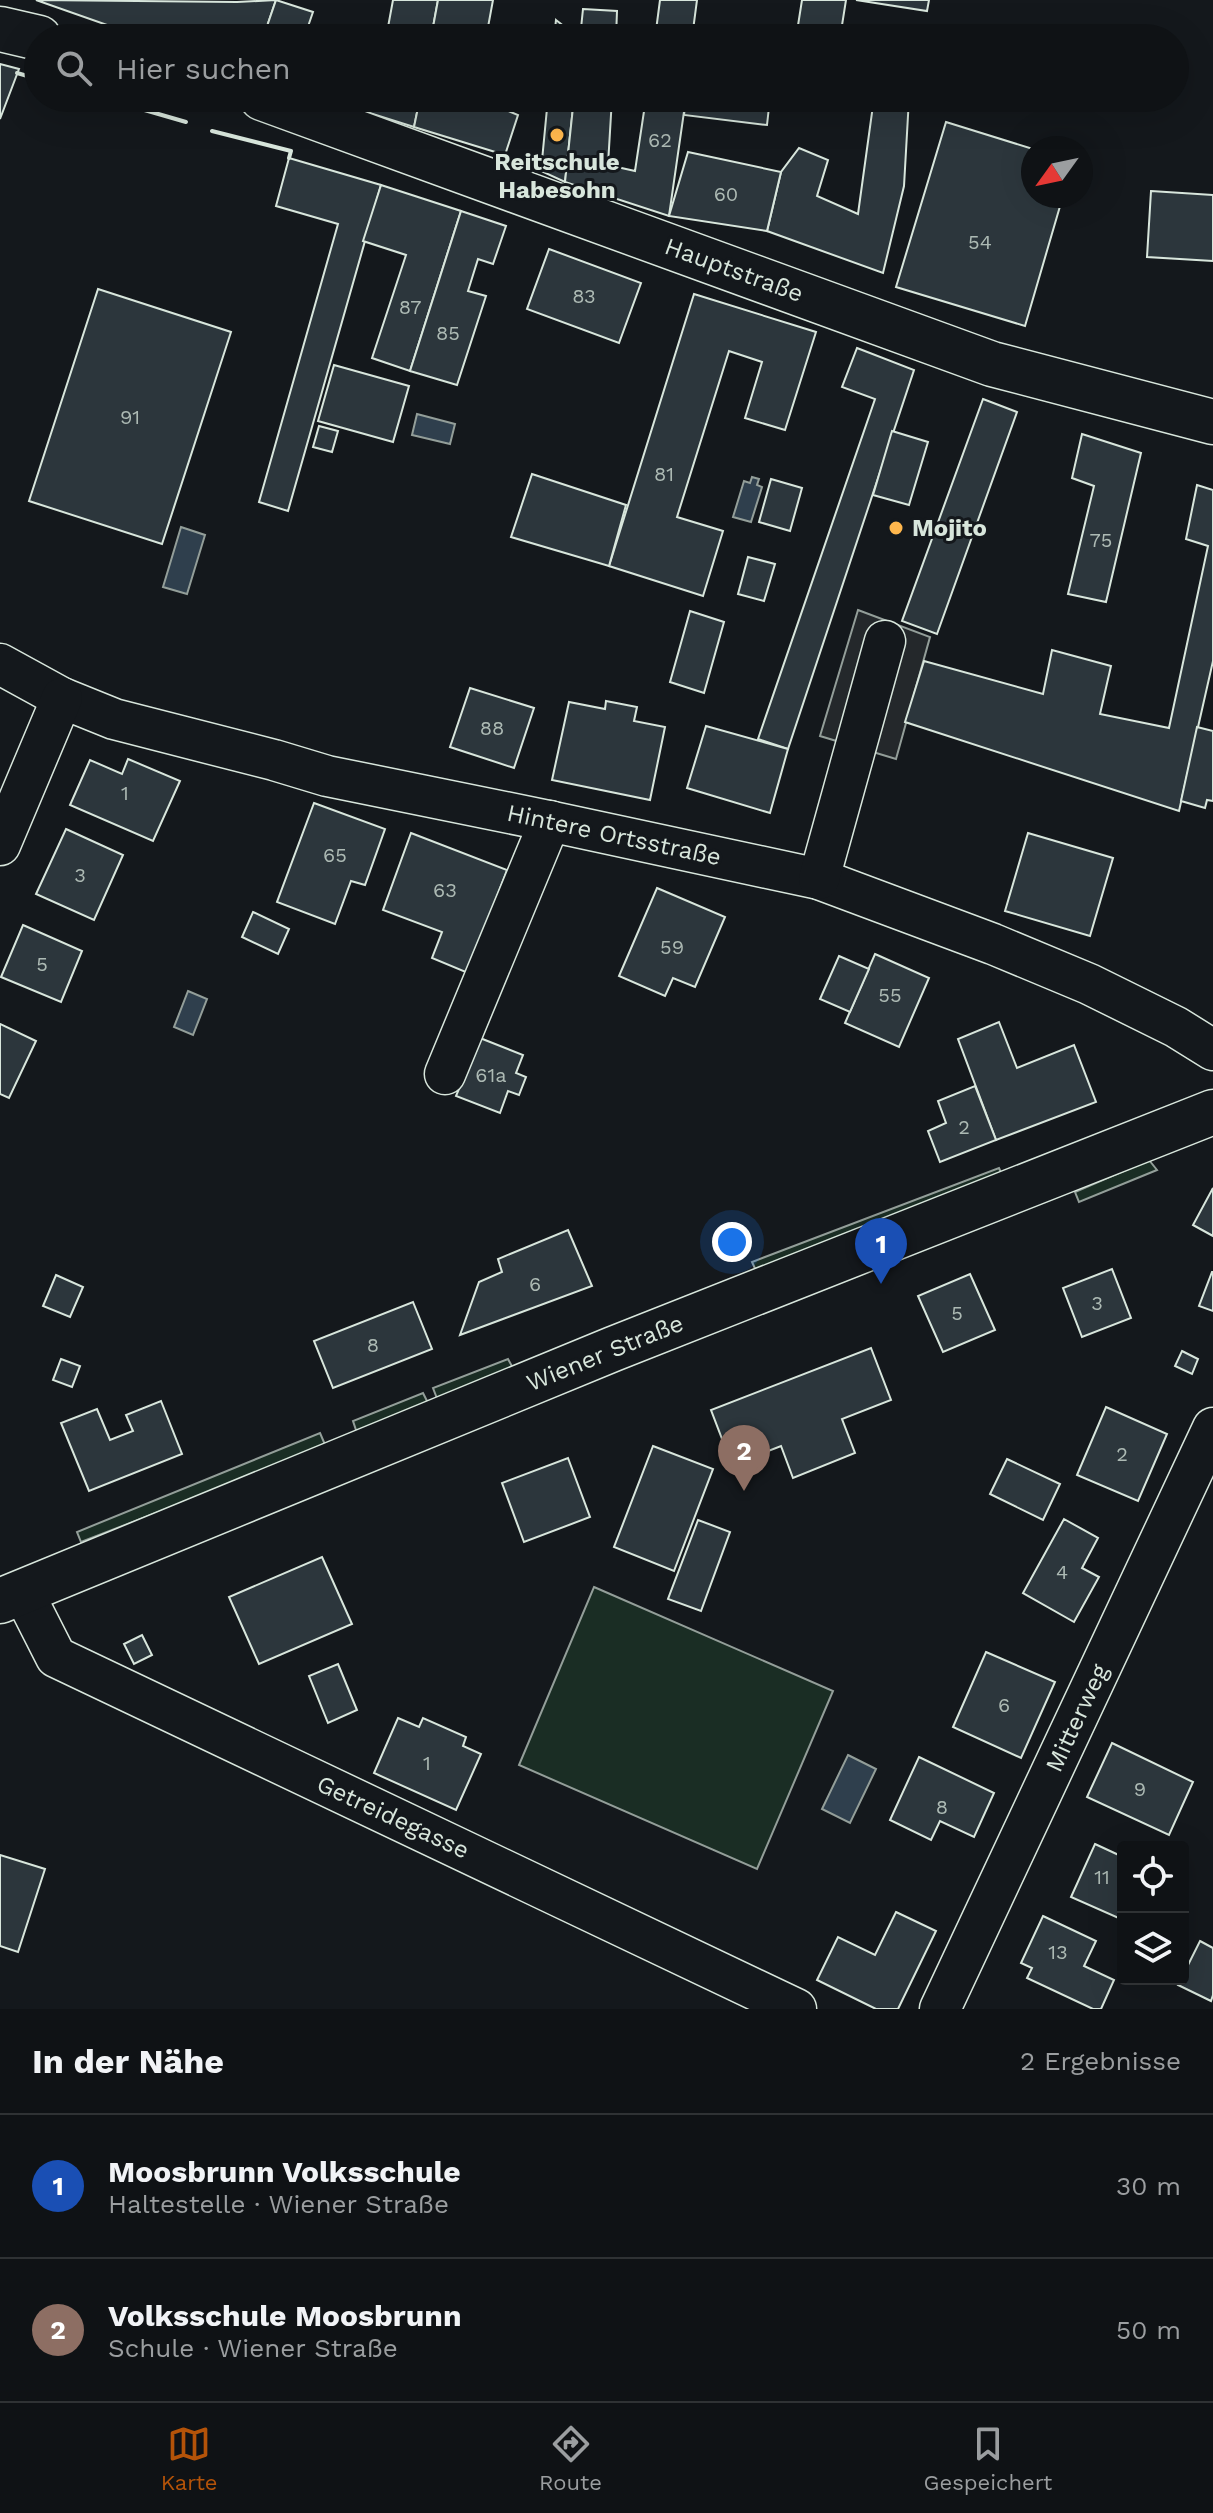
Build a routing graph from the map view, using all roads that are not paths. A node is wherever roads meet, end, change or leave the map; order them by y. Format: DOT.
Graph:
graph roads {
  1 [pos="0,29"];
  2 [pos="24,35"];
  3 [pos="300,112"];
  4 [pos="1213,422"];
  5 [pos="885,641"];
  6 [pos="0,664"];
  7 [pos="62,698"];
  8 [pos="550,821"];
  9 [pos="0,845"];
  10 [pos="819,879"];
  11 [pos="1213,1050"];
  12 [pos="445,1074"];
  13 [pos="1213,1112"];
  14 [pos="1213,1428"];
  15 [pos="11,1596"];
  16 [pos="796,2009"];
  17 [pos="940,2009"];
  1 -- 2 [label="main road"];
  3 -- 4 [label="main road, Hauptstraße"];
  5 -- 10 [label="street"];
  6 -- 7 [label="street, Hintere Ortsstraße"];
  7 -- 8 [label="street, Hintere Ortsstraße"];
  7 -- 9 [label="street"];
  8 -- 10 [label="street, Hintere Ortsstraße"];
  8 -- 12 [label="street"];
  10 -- 11 [label="street, Hintere Ortsstraße"];
  13 -- 15 [label="main road, Wiener Straße"];
  14 -- 17 [label="street, Mitterweg"];
  15 -- 16 [label="street, Getreidegasse"];
}
